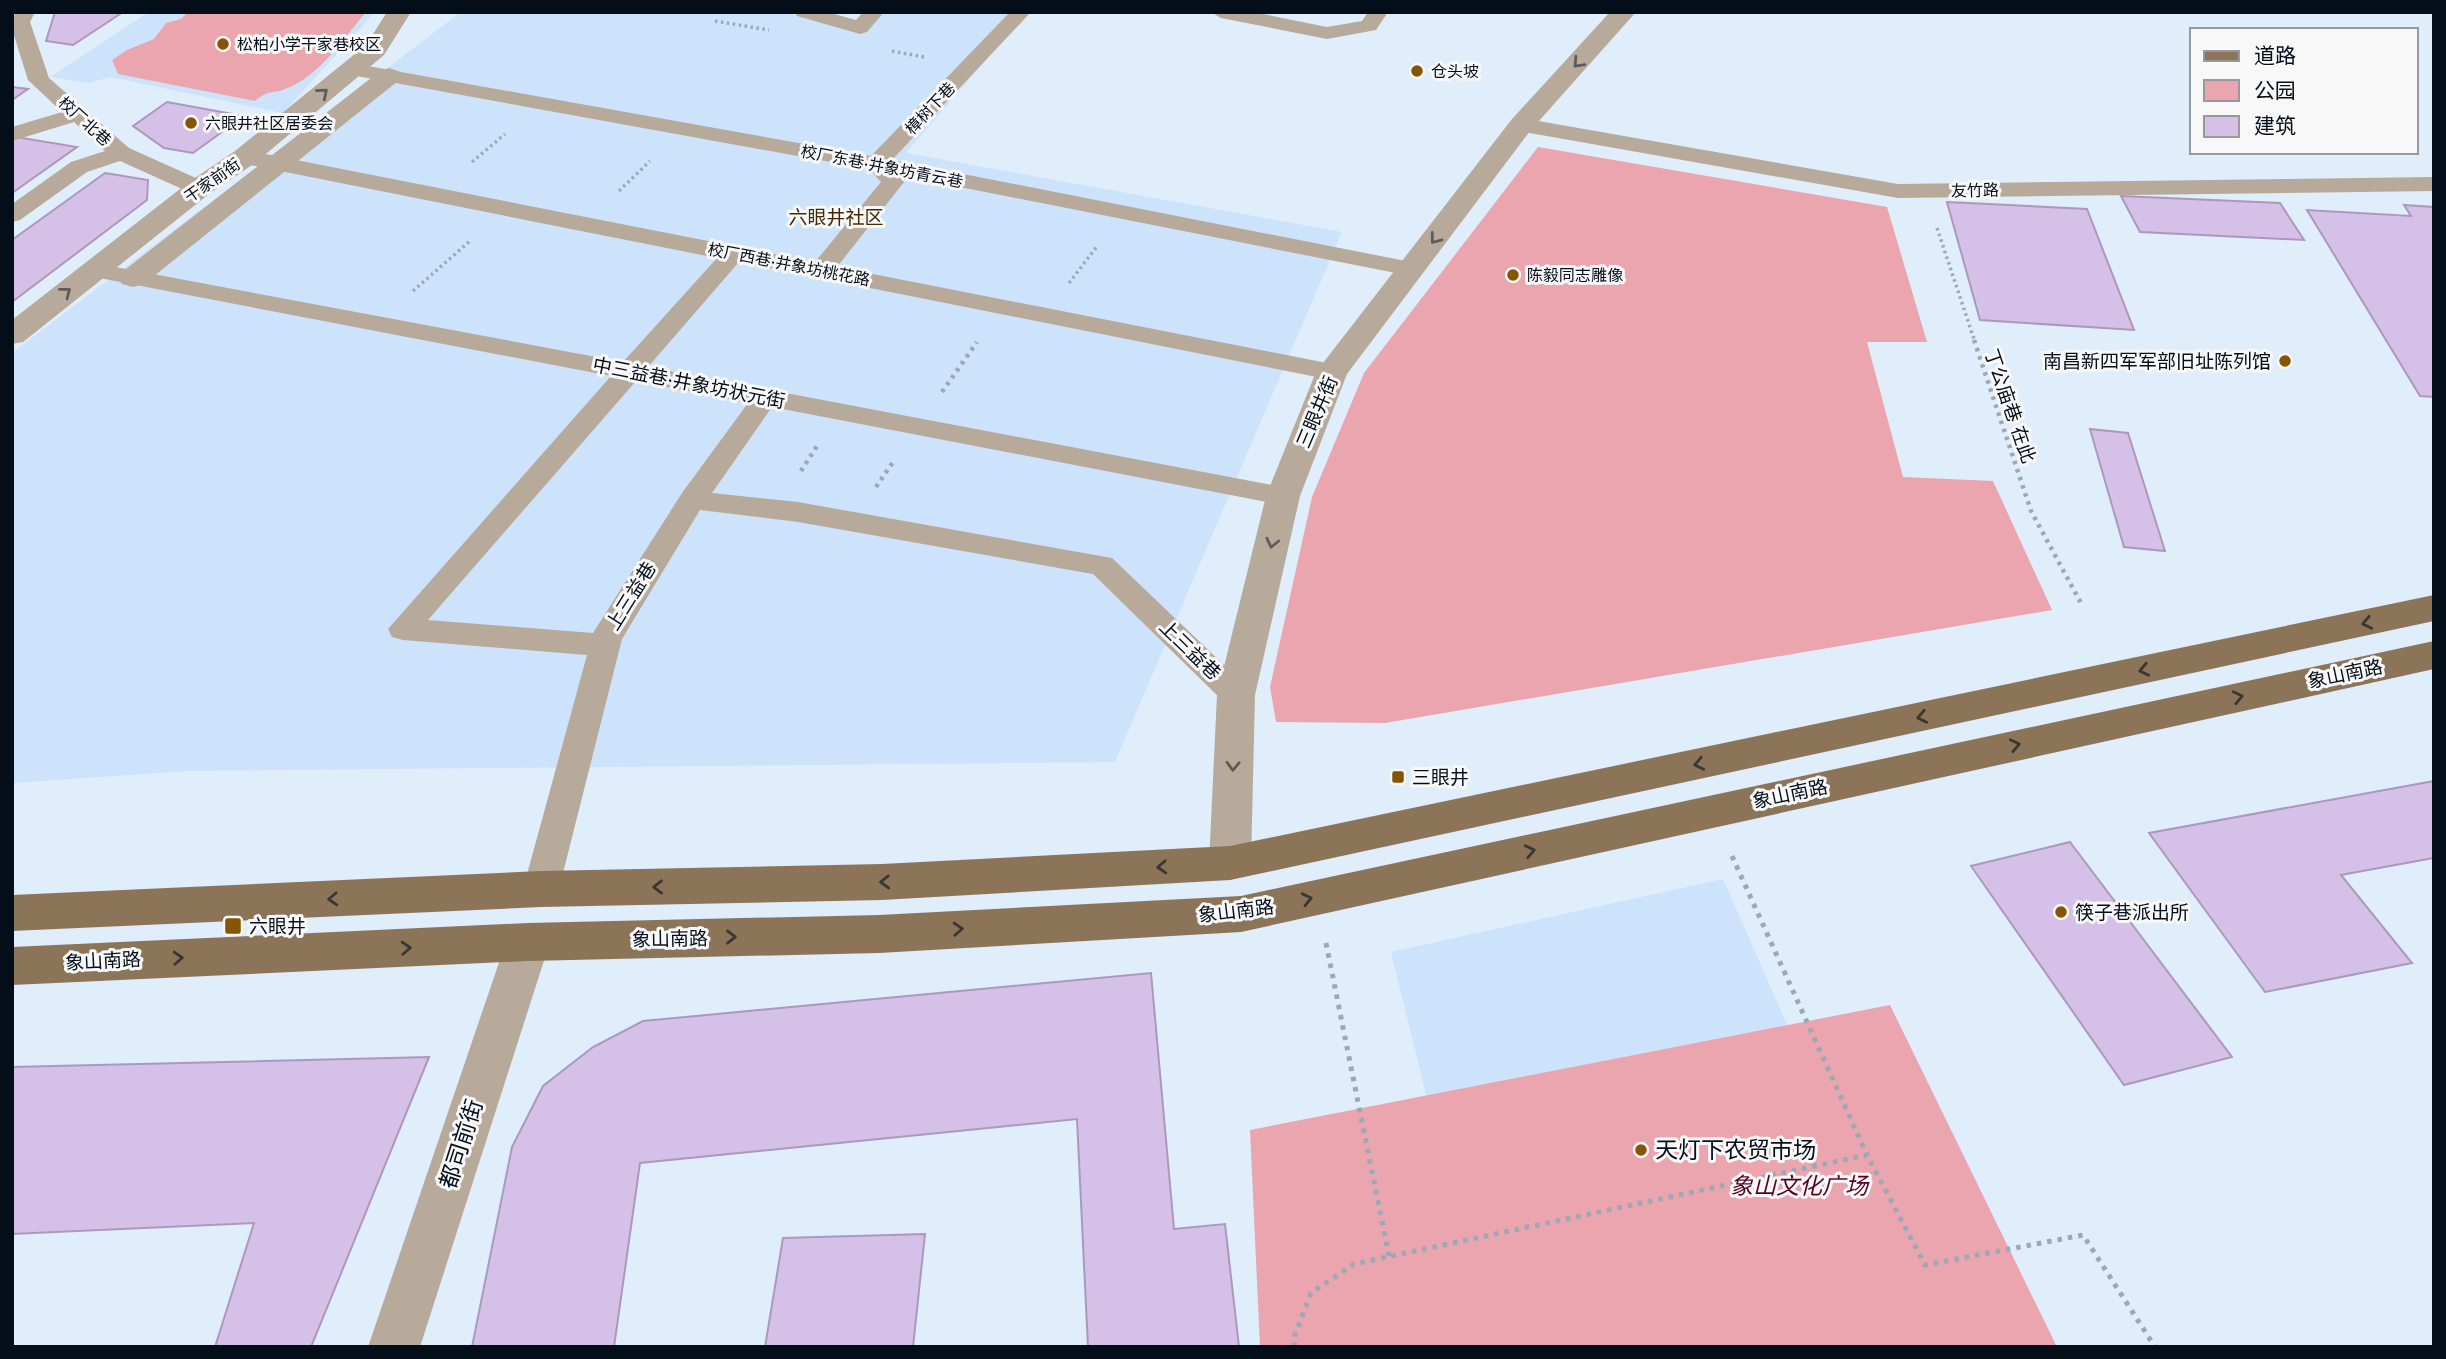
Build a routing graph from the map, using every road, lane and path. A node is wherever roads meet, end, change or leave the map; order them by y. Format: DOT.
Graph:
graph roads {
  1 [pos="25,12"];
  2 [pos="398,12"];
  3 [pos="804,12"];
  4 [pos="874,12"];
  5 [pos="1021,12"];
  6 [pos="1221,12"];
  7 [pos="1378,12"];
  8 [pos="1624,12"];
  9 [pos="351,69"];
  10 [pos="388,76"];
  11 [pos="542,104"];
  12 [pos="78,114"];
  13 [pos="1521,125"];
  14 [pos="683,130"];
  15 [pos="12,134"];
  16 [pos="121,153"];
  17 [pos="245,157"];
  18 [pos="279,163"];
  19 [pos="876,164"];
  20 [pos="2434,184"];
  21 [pos="199,188"];
  22 [pos="433,194"];
  23 [pos="508,208"];
  24 [pos="1122,212"];
  25 [pos="12,215"];
  26 [pos="1935,221"];
  27 [pos="585,223"];
  28 [pos="734,253"];
  29 [pos="1411,269"];
  30 [pos="94,270"];
  31 [pos="821,270"];
  32 [pos="133,278"];
  33 [pos="1046,315"];
  34 [pos="376,323"];
  35 [pos="12,335"];
  36 [pos="629,372"];
  37 [pos="1332,372"];
  38 [pos="765,398"];
  39 [pos="839,412"];
  40 [pos="1283,496"];
  41 [pos="692,500"];
  42 [pos="776,510"];
  43 [pos="2082,605"];
  44 [pos="2434,608"];
  45 [pos="607,636"];
  46 [pos="2434,655"];
  47 [pos="1236,695"];
  48 [pos="1712,811"];
  49 [pos="1230,863"];
  50 [pos="541,889"];
  51 [pos="1317,897"];
  52 [pos="12,913"];
  53 [pos="528,942"];
  54 [pos="12,966"];
  55 [pos="1867,1155"];
  56 [pos="1389,1256"];
  57 [pos="394,1347"];
  58 [pos="1294,1347"];
  59 [pos="2155,1347"];
  1 -- 12 [label="lane, 校厂北巷"];
  2 -- 9 [label="street, 干家前街"];
  3 -- 4 [label="lane"];
  5 -- 19 [label="lane, 樟树下巷"];
  6 -- 7 [label="lane"];
  8 -- 13 [label="street, 三眼井街, one-way"];
  9 -- 10 [label="lane, 校厂东巷·井象坊青云巷"];
  17 -- 9 [label="street, 干家前街, one-way"];
  10 -- 11 [label="lane, 校厂东巷·井象坊青云巷"];
  10 -- 18 [label="street"];
  11 -- 14 [label="lane, 校厂东巷·井象坊青云巷"];
  11 -- 22 [label="path"];
  12 -- 15 [label="lane"];
  12 -- 16 [label="lane, 校厂北巷"];
  13 -- 20 [label="lane, 友竹路"];
  13 -- 29 [label="street, 三眼井街, one-way"];
  14 -- 19 [label="lane, 校厂东巷·井象坊青云巷"];
  14 -- 27 [label="path"];
  16 -- 21 [label="lane, 校厂北巷"];
  16 -- 25 [label="lane"];
  17 -- 18 [label="lane, 校厂西巷·井象坊桃花路"];
  17 -- 21 [label="street, 干家前街"];
  18 -- 22 [label="lane, 校厂西巷·井象坊桃花路"];
  18 -- 32 [label="street"];
  19 -- 24 [label="lane, 校厂东巷·井象坊青云巷"];
  19 -- 31 [label="lane"];
  21 -- 30 [label="street, 干家前街"];
  22 -- 23 [label="lane, 校厂西巷·井象坊桃花路"];
  23 -- 27 [label="lane, 校厂西巷·井象坊桃花路"];
  23 -- 34 [label="path"];
  24 -- 29 [label="lane, 校厂东巷·井象坊青云巷"];
  24 -- 33 [label="path"];
  26 -- 43 [label="path, 丁公庙巷 在此"];
  27 -- 28 [label="lane, 校厂西巷·井象坊桃花路"];
  28 -- 31 [label="lane, 校厂西巷·井象坊桃花路"];
  28 -- 36 [label="lane, 上三益巷"];
  29 -- 37 [label="street, 三眼井街"];
  30 -- 32 [label="lane, 中三益巷·井象坊状元街"];
  35 -- 30 [label="street, 干家前街, one-way"];
  31 -- 33 [label="lane, 校厂西巷·井象坊桃花路"];
  32 -- 34 [label="lane, 中三益巷·井象坊状元街"];
  33 -- 37 [label="lane, 校厂西巷·井象坊桃花路"];
  34 -- 36 [label="lane, 中三益巷·井象坊状元街"];
  36 -- 38 [label="lane, 中三益巷·井象坊状元街"];
  36 -- 45 [label="lane, 上三益巷"];
  37 -- 40 [label="street, 三眼井街"];
  38 -- 39 [label="lane, 中三益巷·井象坊状元街"];
  38 -- 41 [label="lane"];
  39 -- 40 [label="lane, 中三益巷·井象坊状元街"];
  39 -- 42 [label="path"];
  40 -- 47 [label="street, 三眼井街, one-way"];
  41 -- 42 [label="lane, 上三益巷"];
  41 -- 45 [label="lane, 上三益巷"];
  42 -- 47 [label="lane, 上三益巷"];
  44 -- 49 [label="main road, one-way"];
  45 -- 50 [label="lane"];
  48 -- 46 [label="main road, 象山南路, one-way"];
  47 -- 49 [label="street, 三眼井街, one-way"];
  51 -- 48 [label="main road, 象山南路, one-way"];
  48 -- 55 [label="path"];
  49 -- 50 [label="main road, one-way"];
  50 -- 52 [label="main road, one-way"];
  53 -- 51 [label="main road, 象山南路, one-way"];
  51 -- 56 [label="path"];
  54 -- 53 [label="main road, 象山南路, one-way"];
  53 -- 57 [label="street, 都司前街"];
  55 -- 56 [label="path"];
  55 -- 59 [label="path"];
  56 -- 58 [label="path"];
}
